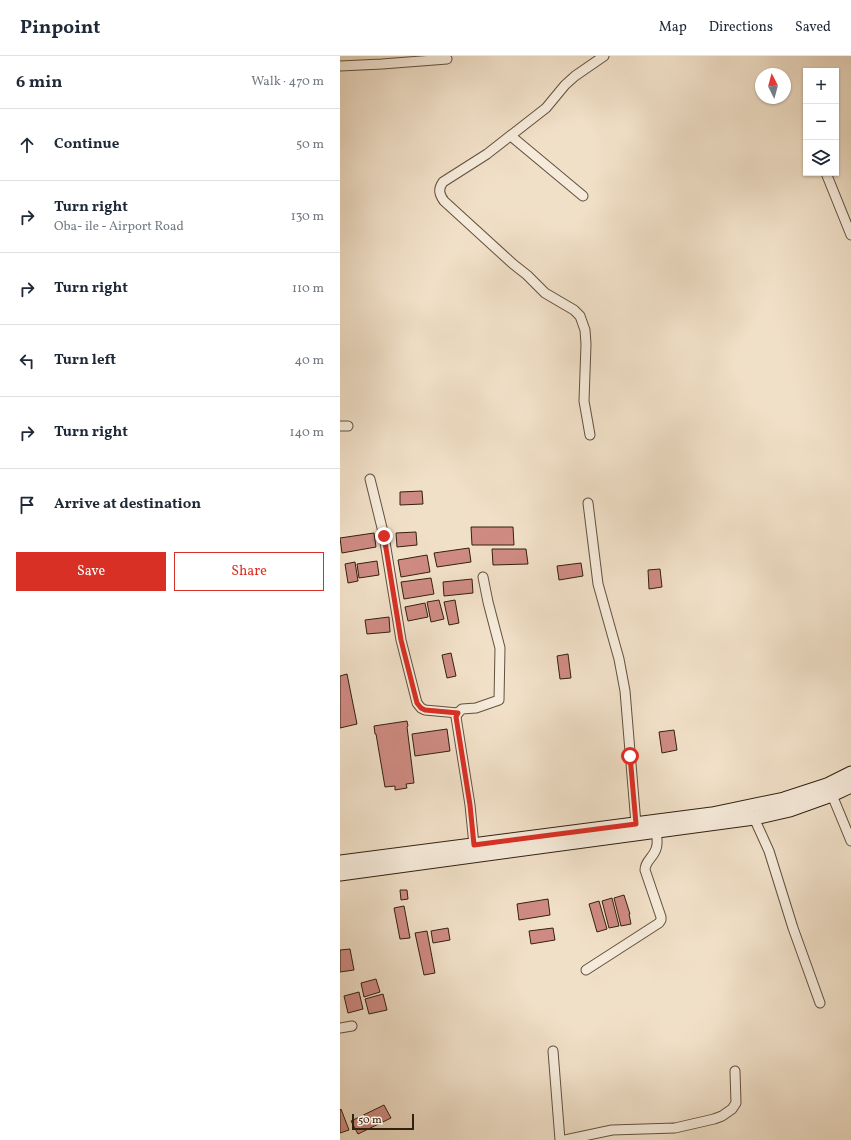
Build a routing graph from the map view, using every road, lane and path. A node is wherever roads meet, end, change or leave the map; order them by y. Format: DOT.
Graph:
graph roads {
  1 [pos="604,56"];
  2 [pos="448,59"];
  3 [pos="340,66"];
  4 [pos="510,136"];
  5 [pos="827,176"];
  6 [pos="583,196"];
  7 [pos="851,235"];
  8 [pos="590,435"];
  9 [pos="370,479"];
  10 [pos="588,502"];
  11 [pos="483,578"];
  12 [pos="458,713"];
  13 [pos="851,773"];
  14 [pos="851,786"];
  15 [pos="832,795"];
  16 [pos="754,818"];
  17 [pos="636,824"];
  18 [pos="656,832"];
  19 [pos="851,841"];
  20 [pos="474,845"];
  21 [pos="343,868"];
  22 [pos="586,970"];
  23 [pos="820,1003"];
  24 [pos="352,1026"];
  25 [pos="340,1028"];
  26 [pos="553,1051"];
  27 [pos="735,1071"];
  28 [pos="560,1140"];
  29 [pos="565,1140"];
  1 -- 4 [label="street"];
  2 -- 3 [label="street"];
  4 -- 6 [label="street"];
  4 -- 8 [label="street"];
  5 -- 7 [label="street"];
  9 -- 12 [label="street"];
  10 -- 17 [label="street"];
  11 -- 12 [label="street"];
  12 -- 20 [label="street"];
  13 -- 17 [label="main road"];
  14 -- 15 [label="main road"];
  15 -- 16 [label="main road"];
  15 -- 19 [label="street"];
  16 -- 18 [label="main road"];
  16 -- 23 [label="street"];
  17 -- 20 [label="main road"];
  18 -- 21 [label="main road"];
  18 -- 22 [label="street"];
  20 -- 21 [label="main road"];
  24 -- 25 [label="street"];
  26 -- 28 [label="street"];
  27 -- 29 [label="street"];
}
